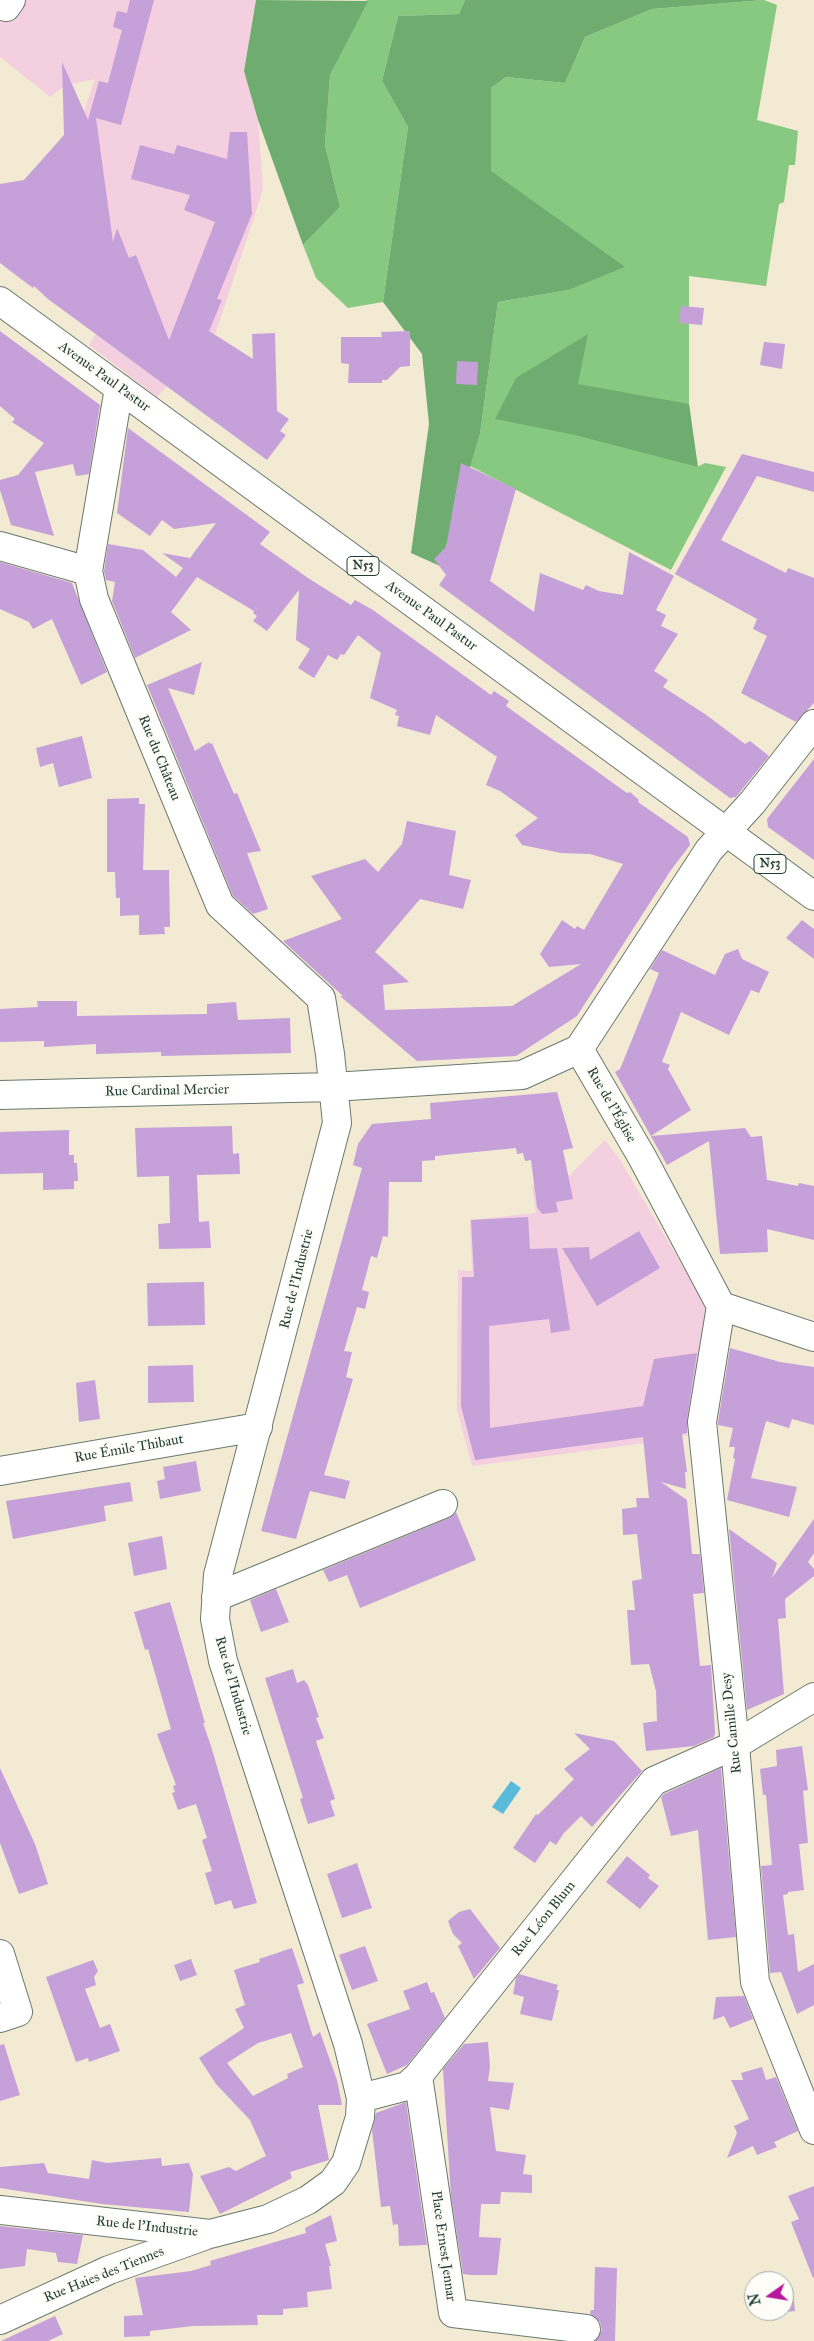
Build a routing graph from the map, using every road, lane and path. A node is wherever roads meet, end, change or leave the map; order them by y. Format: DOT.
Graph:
graph roads {
  1 [pos="11,0"];
  2 [pos="0,3"];
  3 [pos="0,301"];
  4 [pos="119,388"];
  5 [pos="0,546"];
  6 [pos="88,571"];
  7 [pos="814,724"];
  8 [pos="726,832"];
  9 [pos="814,896"];
  10 [pos="579,1049"];
  11 [pos="333,1087"];
  12 [pos="0,1095"];
  13 [pos="721,1306"];
  14 [pos="814,1337"];
  15 [pos="258,1427"];
  16 [pos="0,1471"];
  17 [pos="443,1504"];
  18 [pos="216,1597"];
  19 [pos="814,1698"];
  20 [pos="734,1744"];
  21 [pos="0,1954"];
  22 [pos="0,2018"];
  23 [pos="418,2076"];
  24 [pos="361,2098"];
  25 [pos="814,2130"];
  26 [pos="0,2210"];
  27 [pos="210,2234"];
  28 [pos="0,2320"];
  29 [pos="586,2329"];
  1 -- 2 [label="street"];
  3 -- 4 [label="street, Avenue Paul Pastur / N53"];
  4 -- 6 [label="street, Rue du Château"];
  4 -- 8 [label="street, Avenue Paul Pastur / N53"];
  5 -- 6 [label="street"];
  6 -- 11 [label="street, Rue du Château"];
  7 -- 8 [label="street"];
  8 -- 9 [label="street, Avenue Paul Pastur / N53"];
  8 -- 10 [label="street"];
  10 -- 11 [label="street"];
  10 -- 13 [label="street, Rue de l'Église"];
  11 -- 12 [label="street, Rue Cardinal Mercier"];
  11 -- 15 [label="street, Rue de l'Industrie"];
  13 -- 14 [label="street"];
  13 -- 20 [label="street, Rue Camille Desy"];
  15 -- 16 [label="street, Rue Émile Thibaut"];
  15 -- 18 [label="street, Rue de l'Industrie"];
  17 -- 18 [label="street"];
  18 -- 24 [label="street, Rue de l'Industrie"];
  19 -- 20 [label="street, Rue Léon Blum"];
  20 -- 23 [label="street, Rue Léon Blum"];
  20 -- 25 [label="street, Rue Camille Desy"];
  21 -- 22 [label="street"];
  23 -- 24 [label="street, Rue Léon Blum"];
  23 -- 29 [label="street, Place Ernest Jennar"];
  24 -- 27 [label="street, Rue de l'Industrie"];
  26 -- 27 [label="street, Rue de l'Industrie"];
  27 -- 28 [label="street, Rue Haies des Tiennes"];
}
